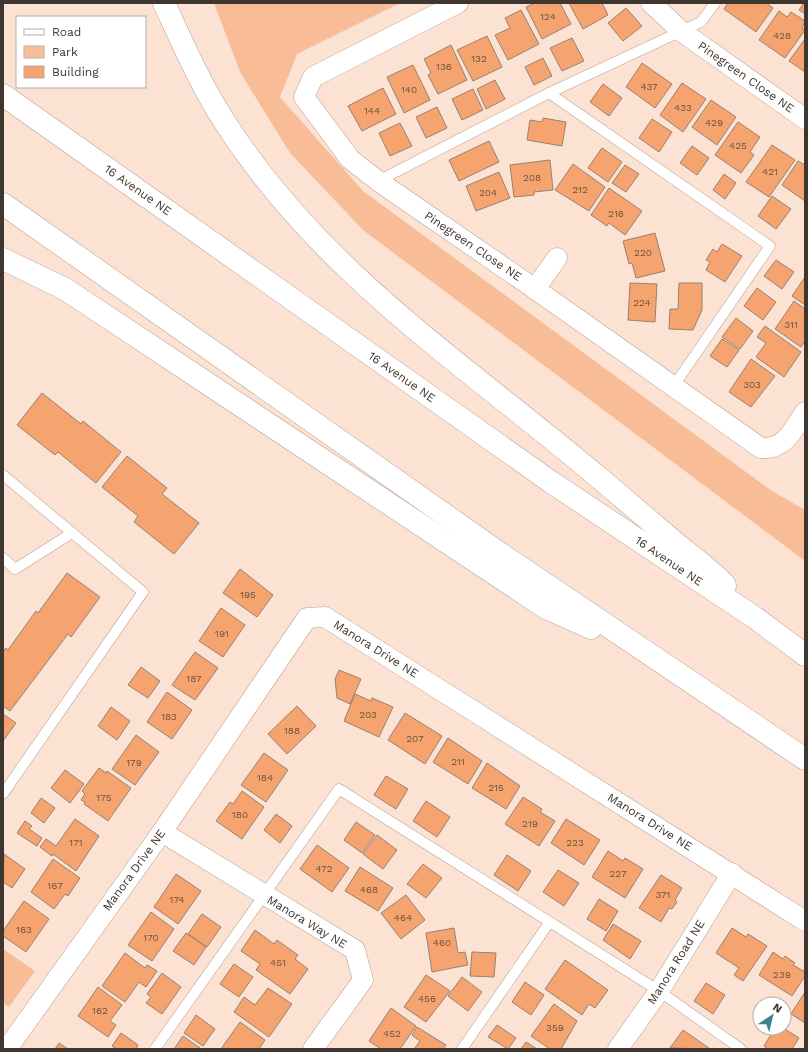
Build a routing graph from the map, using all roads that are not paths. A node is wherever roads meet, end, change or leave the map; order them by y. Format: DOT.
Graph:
graph roads {
  1 [pos="164,3"];
  2 [pos="458,3"];
  3 [pos="651,3"];
  4 [pos="715,3"];
  5 [pos="681,31"];
  6 [pos="549,93"];
  7 [pos="3,95"];
  8 [pos="805,119"];
  9 [pos="378,182"];
  10 [pos="3,204"];
  11 [pos="557,258"];
  12 [pos="3,259"];
  13 [pos="535,289"];
  14 [pos="673,387"];
  15 [pos="805,412"];
  16 [pos="3,475"];
  17 [pos="72,533"];
  18 [pos="3,558"];
  19 [pos="754,617"];
  20 [pos="640,649"];
  21 [pos="805,655"];
  22 [pos="805,759"];
  23 [pos="3,794"];
  24 [pos="162,832"];
  25 [pos="732,873"];
  26 [pos="264,896"];
  27 [pos="805,921"];
  28 [pos="548,923"];
  29 [pos="659,991"];
  30 [pos="7,1049"];
  31 [pos="155,1049"];
  32 [pos="313,1049"];
  33 [pos="462,1049"];
  34 [pos="618,1049"];
  35 [pos="741,1049"];
  1 -- 19 [label="highway"];
  2 -- 9 [label="street, Pinegreen Close NE"];
  3 -- 5 [label="street, Pinegreen Close NE"];
  4 -- 5 [label="lane"];
  5 -- 6 [label="lane"];
  5 -- 8 [label="street, Pinegreen Close NE"];
  6 -- 9 [label="lane"];
  6 -- 14 [label="lane"];
  7 -- 19 [label="highway, 16 Avenue NE"];
  9 -- 13 [label="street, Pinegreen Close NE"];
  10 -- 20 [label="highway"];
  11 -- 13 [label="street"];
  12 -- 20 [label="highway"];
  13 -- 14 [label="street, Pinegreen Close NE"];
  14 -- 15 [label="street, Pinegreen Close NE"];
  16 -- 17 [label="lane"];
  17 -- 18 [label="lane"];
  17 -- 23 [label="lane"];
  19 -- 21 [label="highway, 16 Avenue NE"];
  20 -- 22 [label="highway"];
  24 -- 25 [label="street, Manora Drive NE"];
  24 -- 26 [label="street, Manora Way NE"];
  24 -- 30 [label="street, Manora Drive NE"];
  25 -- 27 [label="street, Manora Drive NE"];
  25 -- 29 [label="street, Manora Road NE"];
  26 -- 28 [label="lane"];
  26 -- 31 [label="lane"];
  26 -- 32 [label="street, Manora Way NE"];
  28 -- 29 [label="lane"];
  28 -- 33 [label="lane"];
  29 -- 34 [label="street, Manora Road NE"];
  29 -- 35 [label="lane"];
}
